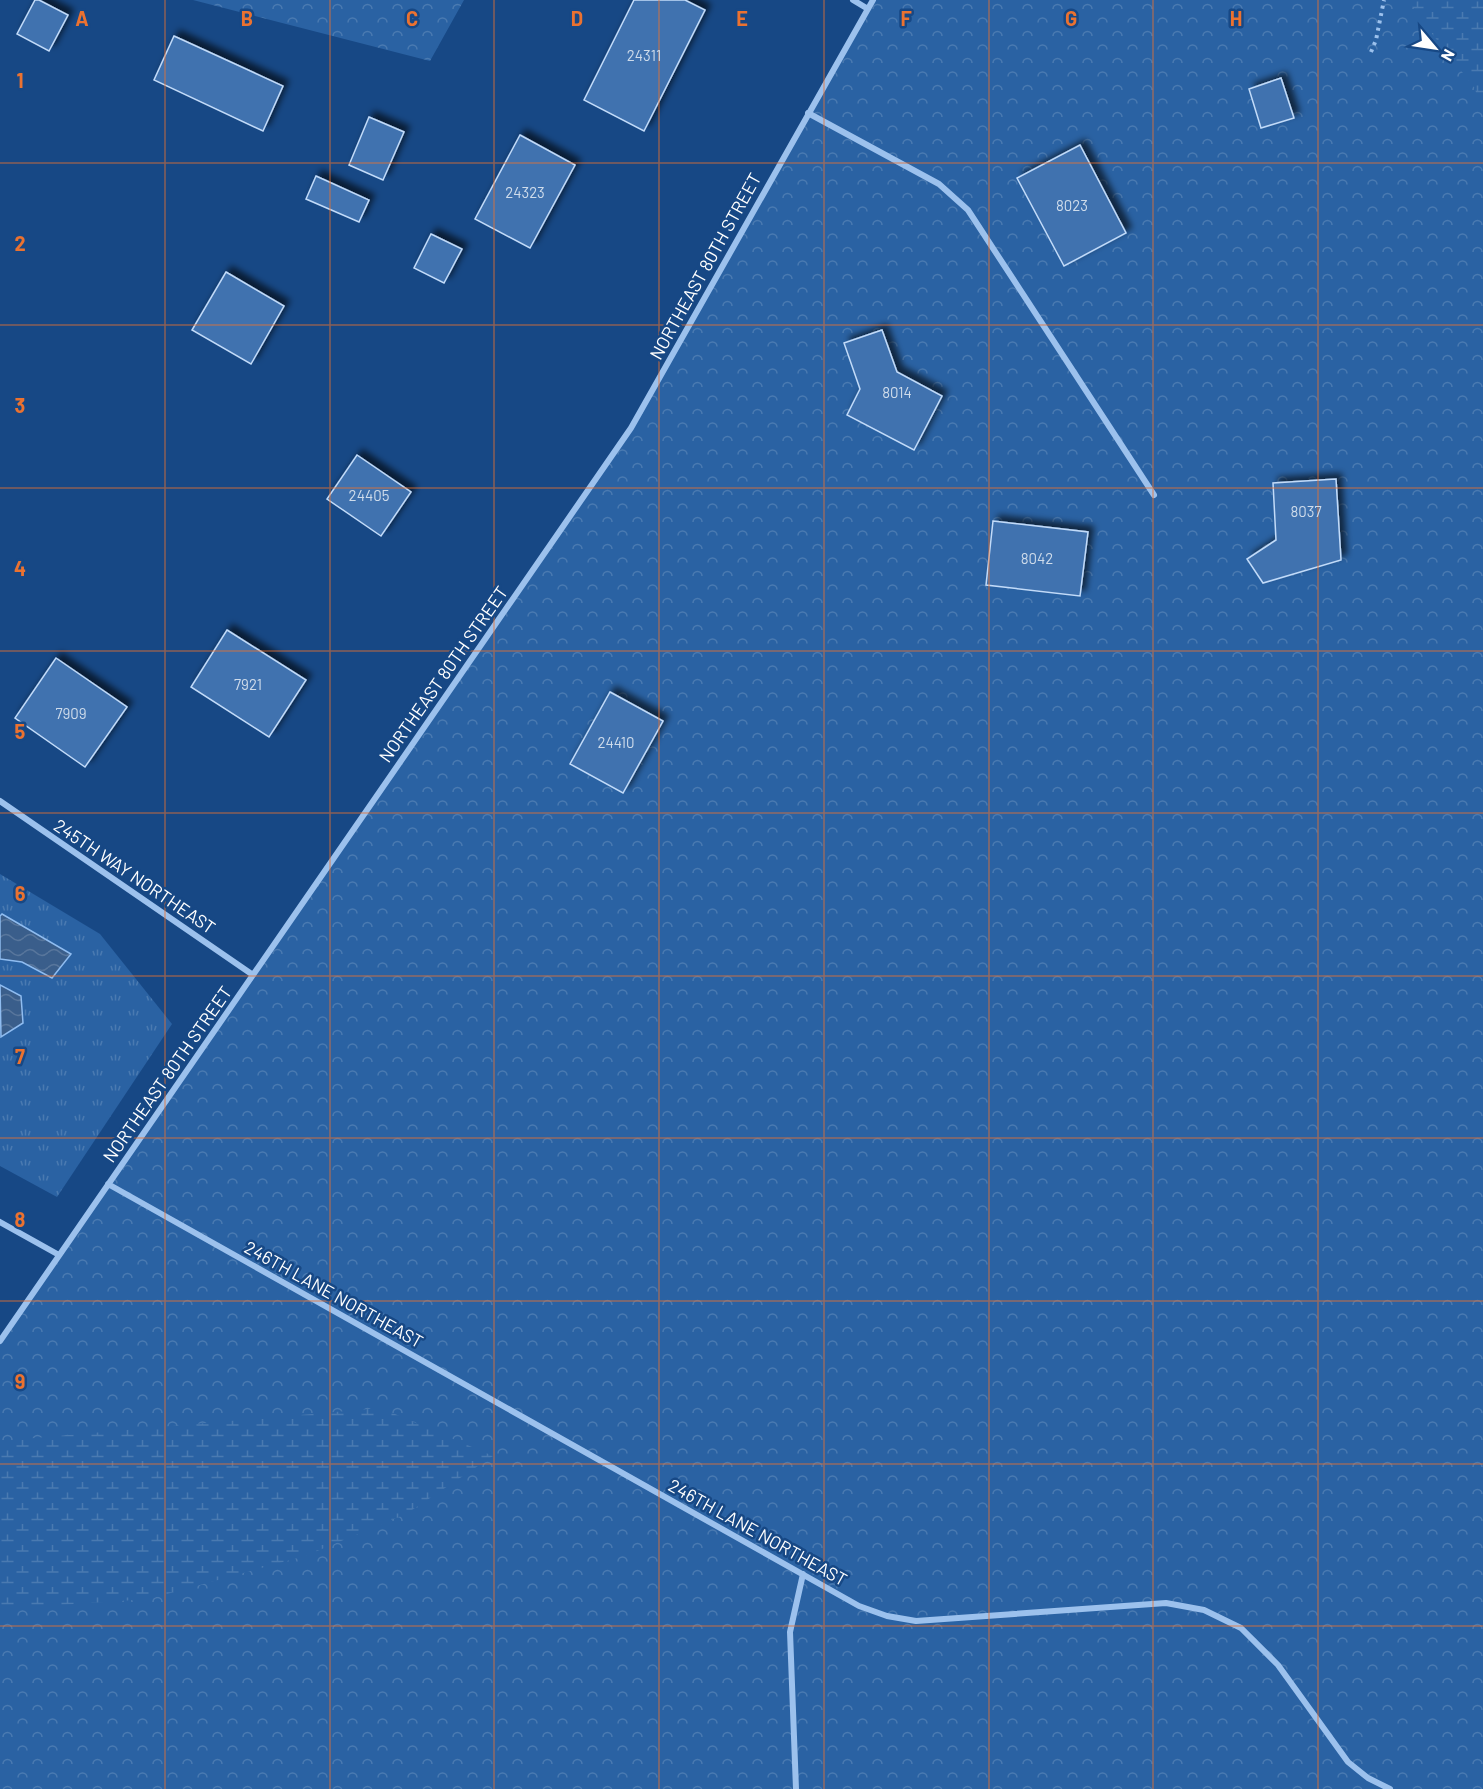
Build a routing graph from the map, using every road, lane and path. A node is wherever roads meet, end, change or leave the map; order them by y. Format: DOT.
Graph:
graph roads {
  1 [pos="852,0"];
  2 [pos="873,0"];
  3 [pos="1384,0"];
  4 [pos="868,9"];
  5 [pos="1371,52"];
  6 [pos="808,113"];
  7 [pos="1154,495"];
  8 [pos="0,801"];
  9 [pos="253,975"];
  10 [pos="108,1184"];
  11 [pos="0,1222"];
  12 [pos="59,1255"];
  13 [pos="0,1341"];
  14 [pos="802,1574"];
  15 [pos="796,1789"];
  16 [pos="1390,1789"];
  1 -- 4 [label="street"];
  2 -- 4 [label="street, NORTHEAST 80TH STREET"];
  3 -- 5 [label="path"];
  4 -- 6 [label="street, NORTHEAST 80TH STREET"];
  6 -- 7 [label="street"];
  6 -- 9 [label="street, NORTHEAST 80TH STREET"];
  8 -- 9 [label="street, 245TH WAY NORTHEAST"];
  9 -- 10 [label="street, NORTHEAST 80TH STREET"];
  10 -- 12 [label="street, NORTHEAST 80TH STREET"];
  10 -- 14 [label="street, 246TH LANE NORTHEAST"];
  11 -- 12 [label="street"];
  12 -- 13 [label="street, NORTHEAST 80TH STREET"];
  14 -- 15 [label="street"];
  14 -- 16 [label="street, 246TH LANE NORTHEAST"];
}
